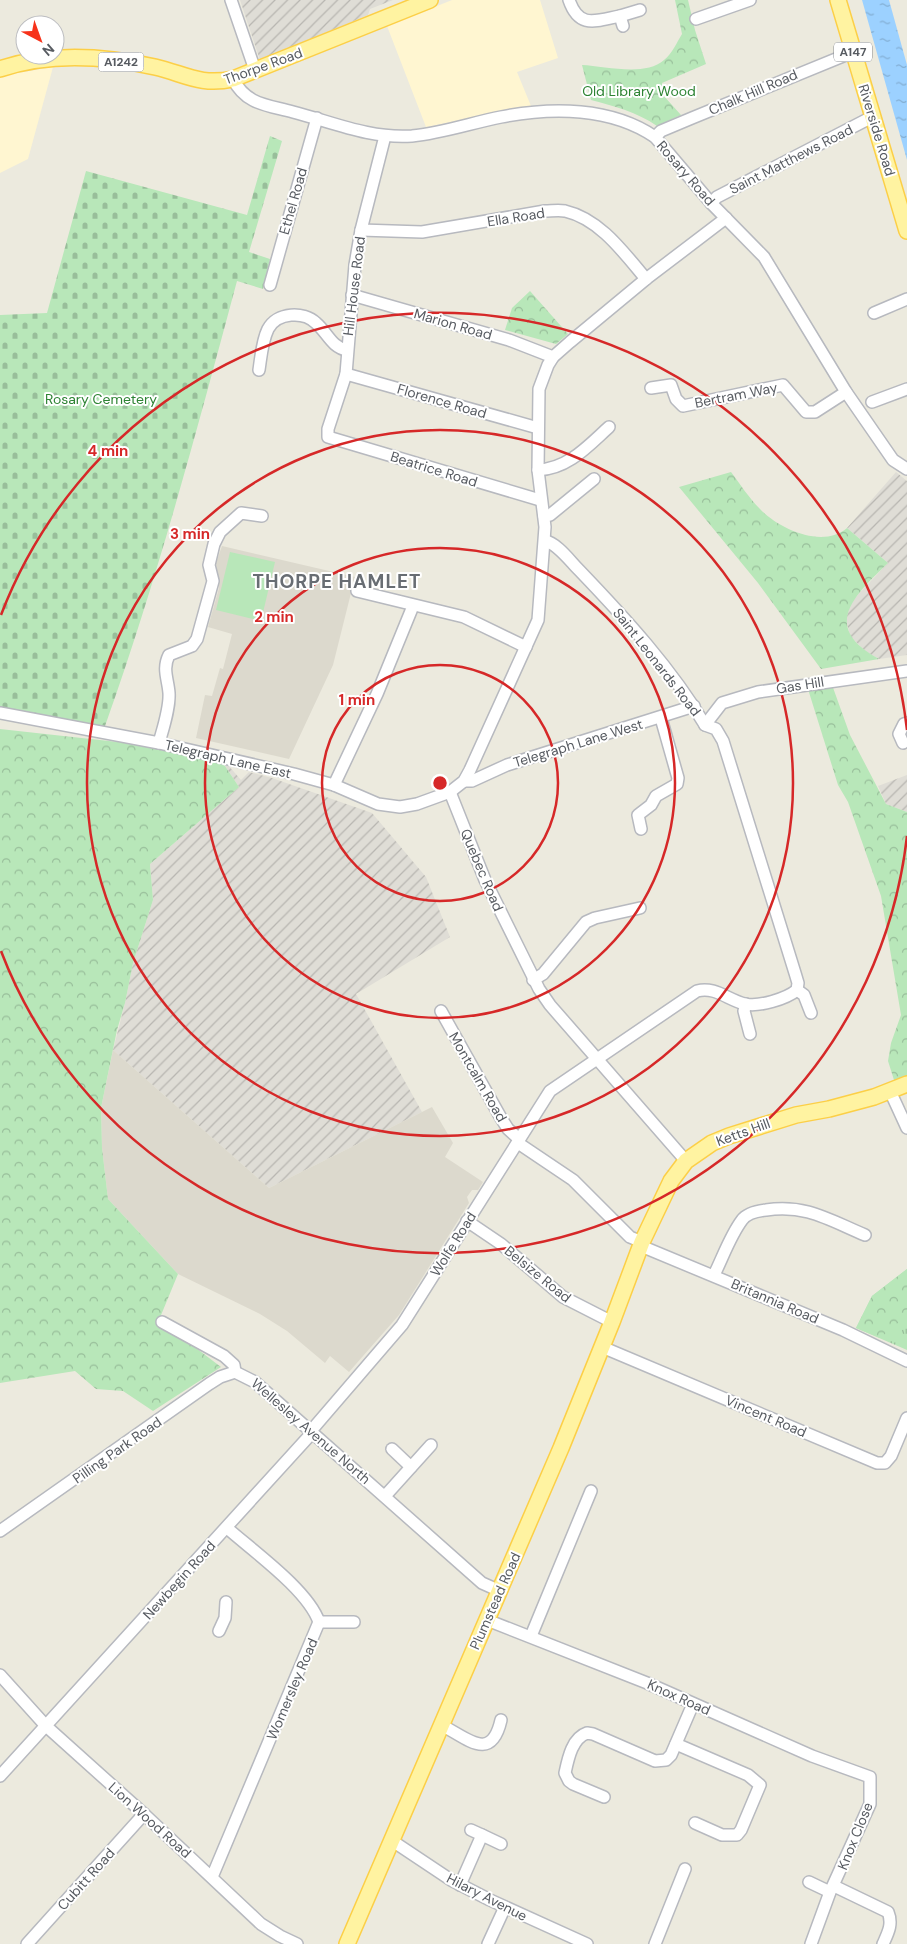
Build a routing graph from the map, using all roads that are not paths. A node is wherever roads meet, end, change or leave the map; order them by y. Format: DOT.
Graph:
graph roads {
  1 [pos="231,0"];
  2 [pos="430,0"];
  3 [pos="569,0"];
  4 [pos="750,0"];
  5 [pos="838,0"];
  6 [pos="640,10"];
  7 [pos="696,18"];
  8 [pos="853,52"];
  9 [pos="2,68"];
  10 [pos="256,70"];
  11 [pos="233,79"];
  12 [pos="872,117"];
  13 [pos="318,118"];
  14 [pos="384,136"];
  15 [pos="655,137"];
  16 [pos="711,203"];
  17 [pos="726,218"];
  18 [pos="361,230"];
  19 [pos="907,231"];
  20 [pos="646,278"];
  21 [pos="270,285"];
  22 [pos="352,295"];
  23 [pos="907,299"];
  24 [pos="874,313"];
  25 [pos="347,350"];
  26 [pos="553,357"];
  27 [pos="260,370"];
  28 [pos="346,374"];
  29 [pos="651,388"];
  30 [pos="907,389"];
  31 [pos="846,392"];
  32 [pos="872,402"];
  33 [pos="609,427"];
  34 [pos="538,428"];
  35 [pos="328,437"];
  36 [pos="907,469"];
  37 [pos="538,470"];
  38 [pos="594,479"];
  39 [pos="540,500"];
  40 [pos="262,516"];
  41 [pos="544,516"];
  42 [pos="544,541"];
  43 [pos="357,591"];
  44 [pos="413,606"];
  45 [pos="526,646"];
  46 [pos="907,671"];
  47 [pos="694,706"];
  48 [pos="0,713"];
  49 [pos="661,718"];
  50 [pos="907,723"];
  51 [pos="705,725"];
  52 [pos="159,743"];
  53 [pos="904,743"];
  54 [pos="464,782"];
  55 [pos="334,785"];
  56 [pos="450,792"];
  57 [pos="641,829"];
  58 [pos="640,908"];
  59 [pos="534,980"];
  60 [pos="801,992"];
  61 [pos="746,1004"];
  62 [pos="441,1011"];
  63 [pos="811,1013"];
  64 [pos="750,1034"];
  65 [pos="596,1058"];
  66 [pos="907,1084"];
  67 [pos="890,1091"];
  68 [pos="907,1128"];
  69 [pos="518,1141"];
  70 [pos="686,1161"];
  71 [pos="467,1221"];
  72 [pos="865,1235"];
  73 [pos="640,1248"];
  74 [pos="714,1275"];
  75 [pos="162,1322"];
  76 [pos="612,1322"];
  77 [pos="602,1347"];
  78 [pos="907,1361"];
  79 [pos="235,1372"];
  80 [pos="907,1418"];
  81 [pos="311,1433"];
  82 [pos="431,1445"];
  83 [pos="392,1449"];
  84 [pos="411,1467"];
  85 [pos="591,1491"];
  86 [pos="385,1496"];
  87 [pos="227,1528"];
  88 [pos="0,1531"];
  89 [pos="500,1591"];
  90 [pos="226,1602"];
  91 [pos="487,1620"];
  92 [pos="319,1622"];
  93 [pos="354,1622"];
  94 [pos="219,1631"];
  95 [pos="531,1636"];
  96 [pos="0,1668"];
  97 [pos="0,1675"];
  98 [pos="10,1685"];
  99 [pos="693,1704"];
  100 [pos="441,1725"];
  101 [pos="46,1726"];
  102 [pos="503,1727"];
  103 [pos="676,1744"];
  104 [pos="0,1776"];
  105 [pos="870,1777"];
  106 [pos="597,1798"];
  107 [pos="144,1814"];
  108 [pos="695,1823"];
  109 [pos="471,1830"];
  110 [pos="482,1835"];
  111 [pos="391,1840"];
  112 [pos="501,1844"];
  113 [pos="685,1869"];
  114 [pos="212,1878"];
  115 [pos="809,1882"];
  116 [pos="460,1885"];
  117 [pos="832,1889"];
  118 [pos="505,1907"];
  119 [pos="27,1944"];
  120 [pos="297,1944"];
  121 [pos="347,1944"];
  122 [pos="488,1944"];
  123 [pos="588,1944"];
  124 [pos="655,1944"];
  125 [pos="811,1944"];
  126 [pos="883,1944"];
  1 -- 10 [label="street"];
  2 -- 10 [label="main road, Thorpe Road / A1242"];
  3 -- 6 [label="street"];
  4 -- 7 [label="street"];
  5 -- 8 [label="main road, Riverside Road / A147"];
  8 -- 12 [label="main road, Riverside Road / A147"];
  8 -- 15 [label="street, Chalk Hill Road"];
  9 -- 11 [label="main road, Thorpe Road / A1242"];
  10 -- 11 [label="main road, Thorpe Road / A1242"];
  11 -- 13 [label="street, Rosary Road"];
  12 -- 16 [label="street, Saint Matthews Road"];
  12 -- 19 [label="main road, Riverside Road / A147"];
  13 -- 14 [label="street, Rosary Road"];
  13 -- 21 [label="street, Ethel Road"];
  14 -- 15 [label="street, Rosary Road"];
  14 -- 18 [label="street, Hill House Road"];
  15 -- 16 [label="street, Rosary Road"];
  16 -- 17 [label="street, Rosary Road"];
  17 -- 20 [label="street"];
  17 -- 31 [label="street, Rosary Road"];
  18 -- 20 [label="street, Ella Road"];
  18 -- 22 [label="street, Hill House Road"];
  20 -- 26 [label="street"];
  22 -- 25 [label="street, Hill House Road"];
  22 -- 26 [label="street, Marion Road"];
  23 -- 24 [label="street"];
  25 -- 27 [label="street"];
  25 -- 28 [label="street, Hill House Road"];
  26 -- 34 [label="street"];
  28 -- 34 [label="street, Florence Road"];
  28 -- 35 [label="street, Hill House Road"];
  29 -- 31 [label="street, Bertram Way"];
  30 -- 32 [label="street"];
  31 -- 36 [label="street, Rosary Road"];
  33 -- 37 [label="street"];
  34 -- 37 [label="street"];
  35 -- 39 [label="street, Beatrice Road"];
  37 -- 39 [label="street"];
  38 -- 41 [label="street"];
  39 -- 41 [label="street"];
  40 -- 52 [label="street"];
  41 -- 42 [label="street"];
  42 -- 45 [label="street"];
  42 -- 47 [label="street, Saint Leonards Road"];
  43 -- 44 [label="street"];
  44 -- 45 [label="street"];
  44 -- 55 [label="street"];
  45 -- 54 [label="street"];
  46 -- 51 [label="street, Gas Hill"];
  47 -- 49 [label="street, Telegraph Lane West"];
  47 -- 51 [label="street, Saint Leonards Road"];
  48 -- 52 [label="street, Telegraph Lane East"];
  49 -- 54 [label="street, Telegraph Lane West"];
  49 -- 57 [label="street"];
  50 -- 53 [label="street"];
  51 -- 60 [label="street, Saint Leonards Road"];
  52 -- 55 [label="street, Telegraph Lane East"];
  54 -- 56 [label="street"];
  55 -- 56 [label="street, Telegraph Lane East"];
  56 -- 59 [label="street, Quebec Road"];
  58 -- 59 [label="street"];
  59 -- 65 [label="street, Quebec Road"];
  60 -- 61 [label="street"];
  60 -- 63 [label="street, Saint Leonards Road"];
  61 -- 64 [label="street"];
  61 -- 65 [label="street"];
  62 -- 69 [label="street, Montcalm Road"];
  65 -- 69 [label="street, Wolfe Road"];
  65 -- 70 [label="street, Quebec Road"];
  66 -- 67 [label="main road, Ketts Hill"];
  67 -- 68 [label="street"];
  67 -- 70 [label="main road, Ketts Hill"];
  69 -- 71 [label="street, Wolfe Road"];
  69 -- 73 [label="street, Britannia Road"];
  70 -- 73 [label="main road, Ketts Hill"];
  71 -- 76 [label="street, Belsize Road"];
  71 -- 81 [label="street, Wolfe Road"];
  72 -- 74 [label="street"];
  73 -- 74 [label="street, Britannia Road"];
  73 -- 76 [label="main road, Plumstead Road"];
  74 -- 78 [label="street, Britannia Road"];
  75 -- 79 [label="street, Wellesley Avenue North"];
  76 -- 77 [label="main road, Plumstead Road"];
  77 -- 80 [label="street, Vincent Road"];
  77 -- 89 [label="main road, Plumstead Road"];
  79 -- 81 [label="street, Wellesley Avenue North"];
  79 -- 88 [label="street, Pilling Park Road"];
  81 -- 86 [label="street, Wellesley Avenue North"];
  81 -- 87 [label="street, Newbegin Road"];
  82 -- 84 [label="street"];
  83 -- 84 [label="street"];
  84 -- 86 [label="street"];
  85 -- 95 [label="street"];
  86 -- 89 [label="street, Wellesley Avenue North"];
  87 -- 92 [label="street, Womersley Road"];
  87 -- 101 [label="street, Newbegin Road"];
  89 -- 91 [label="main road, Plumstead Road"];
  90 -- 94 [label="street"];
  91 -- 95 [label="street, Knox Road"];
  91 -- 100 [label="main road, Plumstead Road"];
  92 -- 93 [label="street"];
  92 -- 114 [label="street, Womersley Road"];
  95 -- 99 [label="street, Knox Road"];
  96 -- 98 [label="street, Lion Wood Road"];
  97 -- 98 [label="street, Lion Wood Road"];
  98 -- 101 [label="street, Lion Wood Road"];
  99 -- 103 [label="street"];
  99 -- 105 [label="street, Knox Road"];
  100 -- 102 [label="street"];
  100 -- 111 [label="main road, Plumstead Road"];
  101 -- 104 [label="street, Newbegin Road"];
  101 -- 107 [label="street, Lion Wood Road"];
  103 -- 106 [label="street"];
  103 -- 108 [label="street"];
  105 -- 117 [label="street, Knox Close"];
  107 -- 114 [label="street, Lion Wood Road"];
  107 -- 119 [label="street, Cubitt Road"];
  109 -- 110 [label="street"];
  110 -- 112 [label="street"];
  110 -- 116 [label="street"];
  111 -- 116 [label="street, Hilary Avenue"];
  111 -- 121 [label="main road, Plumstead Road"];
  113 -- 124 [label="street"];
  114 -- 120 [label="street, Lion Wood Road"];
  115 -- 117 [label="street"];
  116 -- 118 [label="street, Hilary Avenue"];
  117 -- 125 [label="street, Knox Close"];
  117 -- 126 [label="street"];
  118 -- 122 [label="street"];
  118 -- 123 [label="street, Hilary Avenue"];
}
